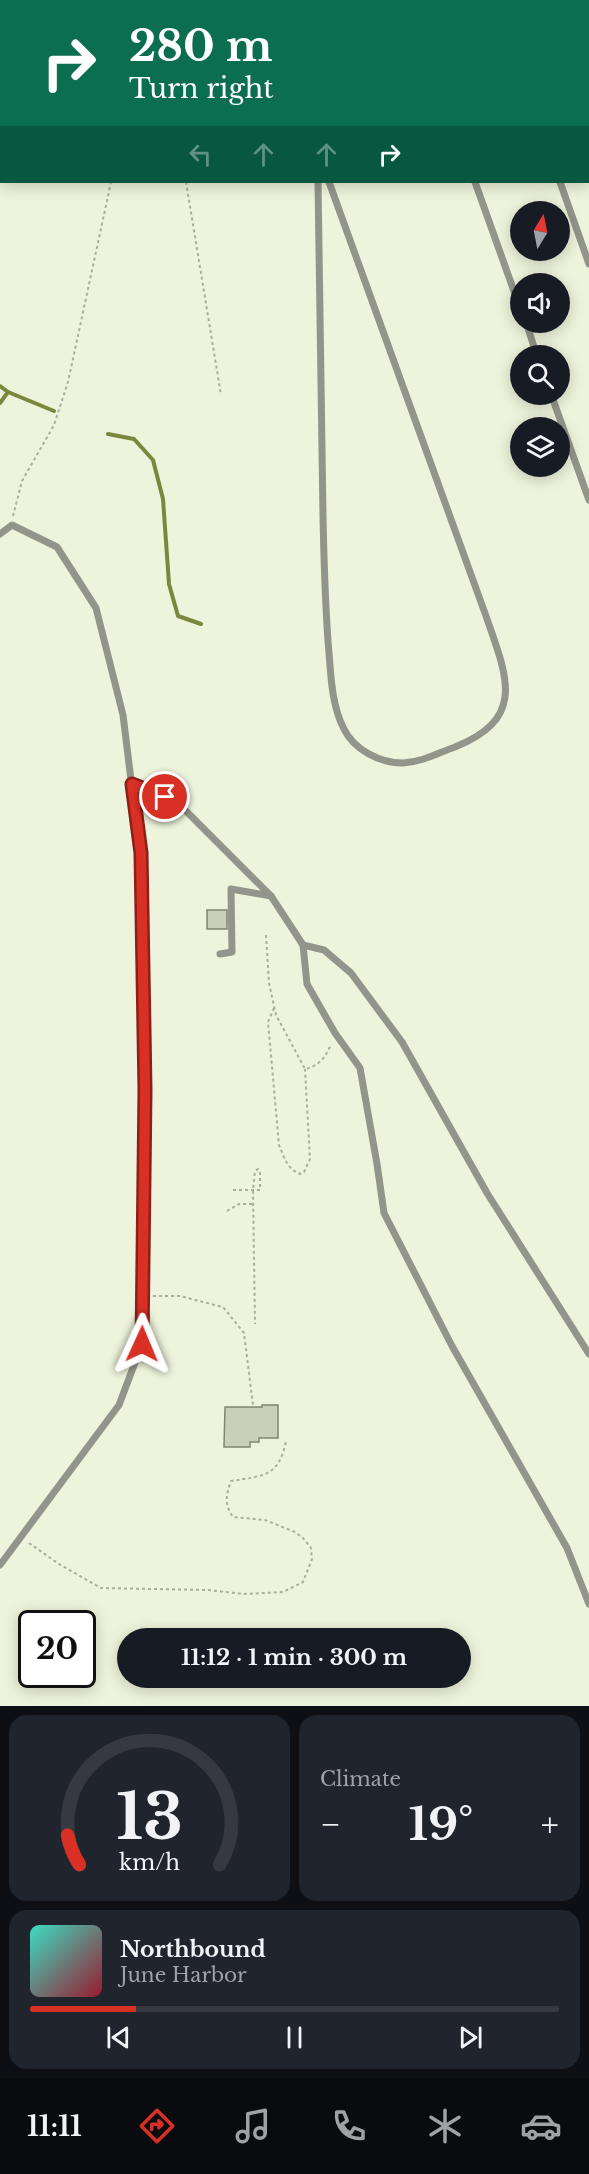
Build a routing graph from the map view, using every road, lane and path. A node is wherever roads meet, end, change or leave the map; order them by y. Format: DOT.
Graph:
graph roads {
  1 [pos="111,183"];
  2 [pos="186,183"];
  3 [pos="318,183"];
  4 [pos="329,183"];
  5 [pos="475,183"];
  6 [pos="560,183"];
  7 [pos="589,264"];
  8 [pos="510,280"];
  9 [pos="220,395"];
  10 [pos="555,405"];
  11 [pos="589,500"];
  12 [pos="12,525"];
  13 [pos="0,534"];
  14 [pos="132,784"];
  15 [pos="270,896"];
  16 [pos="266,935"];
  17 [pos="303,945"];
  18 [pos="220,954"];
  19 [pos="274,1008"];
  20 [pos="335,1034"];
  21 [pos="305,1069"];
  22 [pos="233,1190"];
  23 [pos="253,1190"];
  24 [pos="253,1204"];
  25 [pos="227,1211"];
  26 [pos="142,1296"];
  27 [pos="255,1324"];
  28 [pos="589,1354"];
  29 [pos="253,1405"];
  30 [pos="286,1441"];
  31 [pos="21,1537"];
  32 [pos="0,1565"];
  33 [pos="589,1604"];
  1 -- 12 [label="path"];
  2 -- 9 [label="path"];
  3 -- 4 [label="lane"];
  5 -- 8 [label="lane"];
  6 -- 7 [label="lane"];
  10 -- 11 [label="lane"];
  12 -- 13 [label="lane"];
  12 -- 14 [label="lane"];
  14 -- 15 [label="lane"];
  14 -- 26 [label="lane"];
  15 -- 17 [label="lane"];
  15 -- 18 [label="lane"];
  16 -- 19 [label="path"];
  17 -- 20 [label="lane"];
  17 -- 28 [label="lane"];
  19 -- 21 [label="path"];
  19 -- 21 [label="path"];
  20 -- 21 [label="path"];
  20 -- 33 [label="lane"];
  22 -- 23 [label="path"];
  23 -- 23 [label="path"];
  23 -- 24 [label="path"];
  24 -- 25 [label="path"];
  24 -- 27 [label="path"];
  26 -- 29 [label="path"];
  26 -- 31 [label="lane"];
  30 -- 31 [label="path"];
  31 -- 32 [label="lane"];
}
